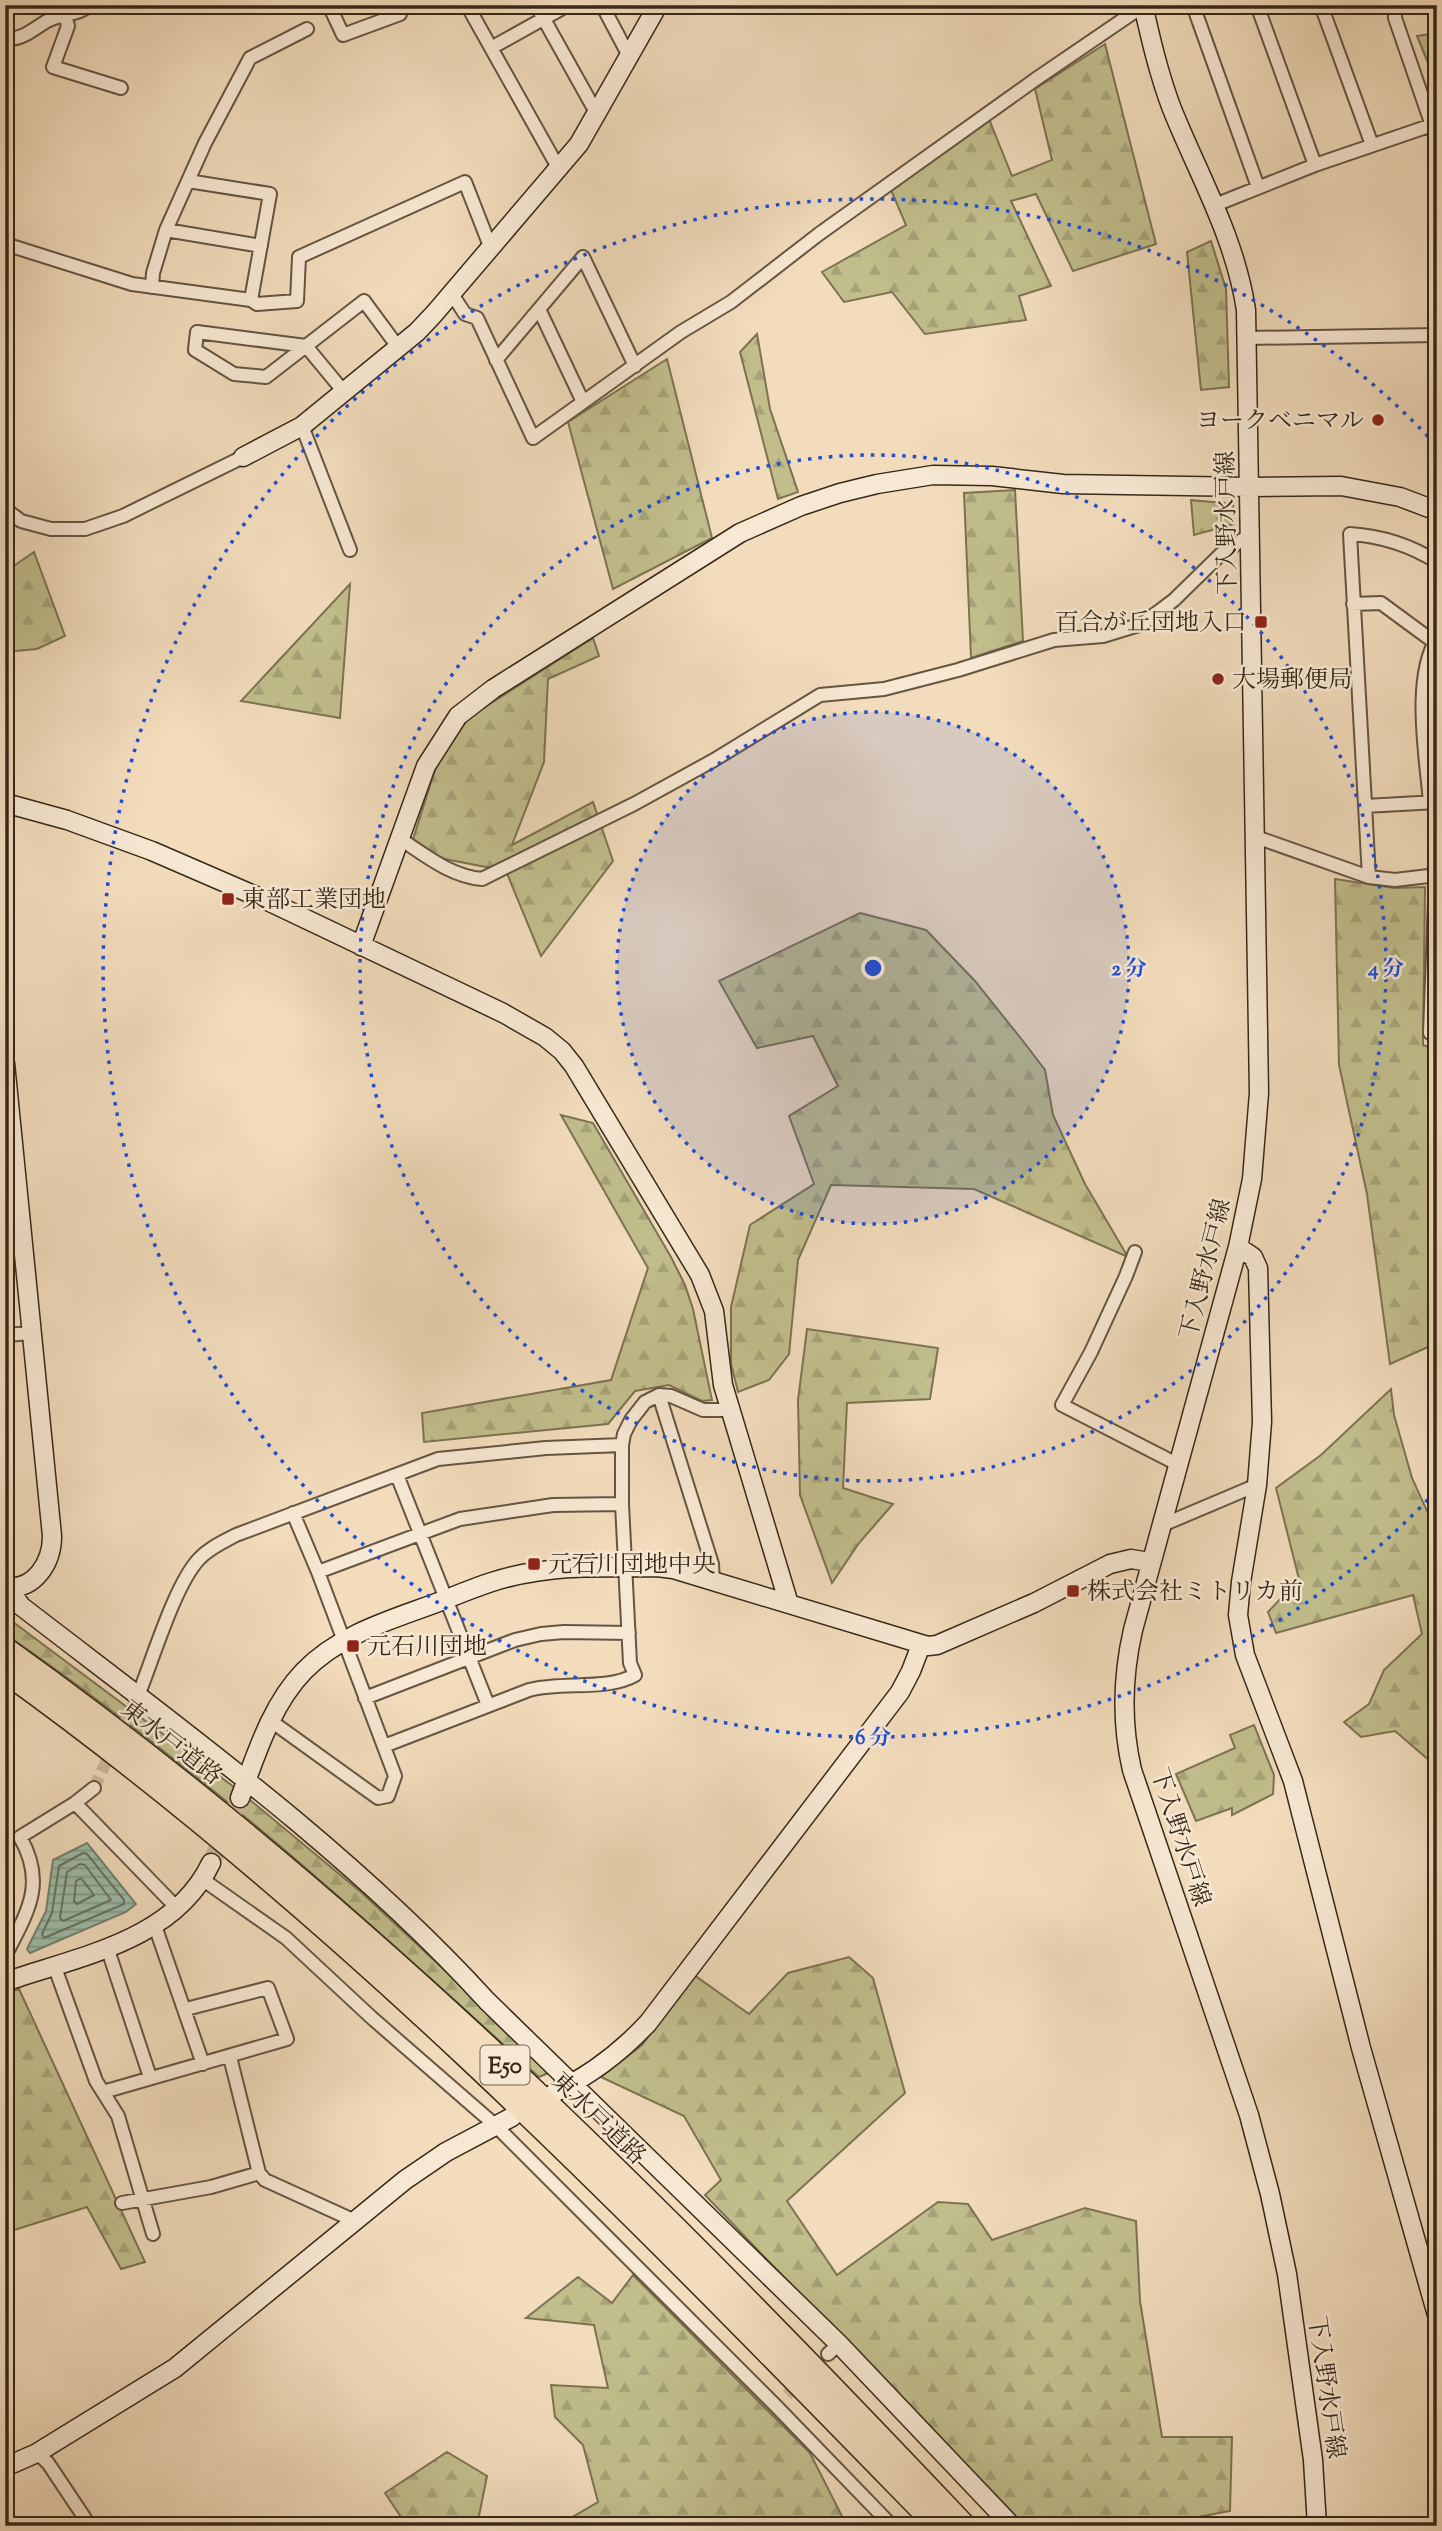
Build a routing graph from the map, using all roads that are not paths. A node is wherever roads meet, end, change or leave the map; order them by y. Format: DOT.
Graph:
graph roads {
  1 [pos="91,5"];
  2 [pos="330,5"];
  3 [pos="397,5"];
  4 [pos="467,5"];
  5 [pos="536,5"];
  6 [pos="568,5"];
  7 [pos="602,5"];
  8 [pos="657,5"];
  9 [pos="1143,5"];
  10 [pos="1201,5"];
  11 [pos="1257,5"];
  12 [pos="1321,5"];
  13 [pos="1395,5"];
  14 [pos="65,15"];
  15 [pos="543,18"];
  16 [pos="307,29"];
  17 [pos="5,39"];
  18 [pos="491,48"];
  19 [pos="629,56"];
  20 [pos="121,89"];
  21 [pos="597,114"];
  22 [pos="1432,125"];
  23 [pos="1437,140"];
  24 [pos="1372,145"];
  25 [pos="1315,165"];
  26 [pos="559,169"];
  27 [pos="188,181"];
  28 [pos="1258,187"];
  29 [pos="1215,205"];
  30 [pos="166,230"];
  31 [pos="5,244"];
  32 [pos="261,246"];
  33 [pos="491,246"];
  34 [pos="152,287"];
  35 [pos="452,294"];
  36 [pos="251,300"];
  37 [pos="539,309"];
  38 [pos="1437,335"];
  39 [pos="1248,338"];
  40 [pos="306,346"];
  41 [pos="398,347"];
  42 [pos="496,360"];
  43 [pos="635,366"];
  44 [pos="344,392"];
  45 [pos="583,402"];
  46 [pos="302,426"];
  47 [pos="243,457"];
  48 [pos="1250,487"];
  49 [pos="5,509"];
  50 [pos="1437,511"];
  51 [pos="1251,534"];
  52 [pos="350,550"];
  53 [pos="1437,562"];
  54 [pos="1353,604"];
  55 [pos="1435,640"];
  56 [pos="1430,674"];
  57 [pos="1431,738"];
  58 [pos="1433,802"];
  59 [pos="5,803"];
  60 [pos="1365,806"];
  61 [pos="1256,837"];
  62 [pos="399,838"];
  63 [pos="1436,875"];
  64 [pos="1369,877"];
  65 [pos="361,946"];
  66 [pos="1430,1034"];
  67 [pos="5,1063"];
  68 [pos="9,1153"];
  69 [pos="1238,1247"];
  70 [pos="1135,1252"];
  71 [pos="33,1333"];
  72 [pos="5,1335"];
  73 [pos="659,1395"];
  74 [pos="731,1410"];
  75 [pos="622,1445"];
  76 [pos="1179,1465"];
  77 [pos="397,1475"];
  78 [pos="1257,1485"];
  79 [pos="622,1504"];
  80 [pos="293,1513"];
  81 [pos="1160,1526"];
  82 [pos="420,1533"];
  83 [pos="1150,1562"];
  84 [pos="627,1568"];
  85 [pos="318,1572"];
  86 [pos="713,1581"];
  87 [pos="7,1587"];
  88 [pos="444,1600"];
  89 [pos="789,1604"];
  90 [pos="629,1633"];
  91 [pos="343,1641"];
  92 [pos="920,1645"];
  93 [pos="5,1649"];
  94 [pos="468,1658"];
  95 [pos="5,1671"];
  96 [pos="141,1688"];
  97 [pos="365,1698"];
  98 [pos="488,1705"];
  99 [pos="271,1721"];
  100 [pos="384,1746"];
  101 [pos="246,1780"];
  102 [pos="94,1788"];
  103 [pos="240,1798"];
  104 [pos="75,1803"];
  105 [pos="206,1871"];
  106 [pos="177,1908"];
  107 [pos="155,1926"];
  108 [pos="107,1947"];
  109 [pos="5,1956"];
  110 [pos="54,1965"];
  111 [pos="5,1982"];
  112 [pos="186,2009"];
  113 [pos="230,2057"];
  114 [pos="203,2064"];
  115 [pos="150,2077"];
  116 [pos="574,2083"];
  117 [pos="103,2092"];
  118 [pos="554,2093"];
  119 [pos="512,2117"];
  120 [pos="495,2125"];
  121 [pos="259,2173"];
  122 [pos="143,2198"];
  123 [pos="122,2203"];
  124 [pos="355,2221"];
  125 [pos="153,2234"];
  126 [pos="1437,2315"];
  127 [pos="787,2395"];
  128 [pos="775,2405"];
  129 [pos="37,2453"];
  130 [pos="5,2467"];
  131 [pos="90,2526"];
  132 [pos="892,2526"];
  133 [pos="938,2526"];
  134 [pos="964,2526"];
  135 [pos="1012,2526"];
  136 [pos="1317,2526"];
  1 -- 14 [label="street"];
  2 -- 3 [label="street"];
  4 -- 18 [label="street"];
  5 -- 15 [label="street"];
  6 -- 15 [label="street"];
  7 -- 19 [label="street"];
  8 -- 19 [label="street"];
  9 -- 29 [label="street, 下入野水戸線"];
  9 -- 43 [label="street"];
  10 -- 28 [label="street"];
  11 -- 25 [label="street"];
  12 -- 24 [label="street"];
  13 -- 22 [label="street"];
  14 -- 17 [label="street"];
  14 -- 20 [label="street"];
  15 -- 18 [label="street"];
  15 -- 21 [label="street"];
  16 -- 27 [label="street"];
  18 -- 26 [label="street"];
  19 -- 21 [label="street"];
  21 -- 26 [label="street"];
  22 -- 23 [label="street"];
  22 -- 24 [label="street"];
  24 -- 25 [label="street"];
  25 -- 28 [label="street"];
  26 -- 33 [label="street"];
  27 -- 30 [label="street"];
  27 -- 32 [label="street"];
  28 -- 29 [label="street"];
  29 -- 39 [label="street, 下入野水戸線"];
  30 -- 32 [label="street"];
  30 -- 34 [label="street"];
  31 -- 34 [label="street"];
  32 -- 36 [label="street"];
  33 -- 35 [label="street"];
  33 -- 36 [label="street"];
  34 -- 36 [label="street"];
  35 -- 41 [label="street"];
  35 -- 42 [label="street"];
  37 -- 42 [label="street"];
  37 -- 43 [label="street"];
  37 -- 45 [label="street"];
  38 -- 39 [label="street"];
  39 -- 48 [label="street, 下入野水戸線"];
  40 -- 40 [label="street"];
  40 -- 41 [label="street"];
  40 -- 44 [label="street"];
  41 -- 44 [label="street"];
  42 -- 45 [label="street"];
  43 -- 45 [label="street"];
  44 -- 46 [label="street"];
  46 -- 47 [label="street"];
  46 -- 52 [label="street"];
  47 -- 49 [label="street"];
  48 -- 50 [label="street"];
  48 -- 51 [label="street, 下入野水戸線"];
  48 -- 62 [label="street"];
  51 -- 61 [label="street, 下入野水戸線"];
  51 -- 62 [label="street"];
  53 -- 54 [label="street"];
  54 -- 55 [label="street"];
  54 -- 60 [label="street"];
  55 -- 56 [label="street"];
  56 -- 57 [label="street"];
  57 -- 58 [label="street"];
  58 -- 60 [label="street"];
  59 -- 65 [label="street"];
  60 -- 64 [label="street"];
  61 -- 64 [label="street"];
  61 -- 69 [label="street, 下入野水戸線"];
  62 -- 65 [label="street"];
  63 -- 64 [label="street"];
  63 -- 66 [label="street"];
  65 -- 74 [label="street"];
  67 -- 68 [label="street"];
  68 -- 71 [label="street"];
  69 -- 76 [label="street, 下入野水戸線"];
  69 -- 78 [label="street"];
  70 -- 76 [label="street"];
  71 -- 72 [label="street"];
  71 -- 87 [label="street"];
  73 -- 74 [label="street"];
  73 -- 75 [label="street"];
  73 -- 86 [label="street"];
  74 -- 89 [label="street"];
  75 -- 77 [label="street"];
  75 -- 79 [label="street"];
  76 -- 81 [label="street, 下入野水戸線"];
  77 -- 80 [label="street"];
  77 -- 82 [label="street"];
  78 -- 81 [label="street"];
  78 -- 126 [label="street"];
  79 -- 82 [label="street"];
  79 -- 84 [label="street"];
  80 -- 85 [label="street"];
  80 -- 96 [label="street"];
  81 -- 83 [label="street, 下入野水戸線"];
  82 -- 85 [label="street"];
  82 -- 88 [label="street"];
  83 -- 92 [label="street"];
  83 -- 136 [label="street, 下入野水戸線"];
  84 -- 86 [label="street"];
  84 -- 88 [label="street"];
  84 -- 90 [label="street"];
  85 -- 91 [label="street"];
  86 -- 89 [label="street"];
  87 -- 101 [label="street"];
  88 -- 91 [label="street"];
  88 -- 94 [label="street"];
  89 -- 92 [label="street"];
  90 -- 94 [label="street"];
  90 -- 98 [label="street"];
  91 -- 97 [label="street"];
  91 -- 99 [label="street"];
  92 -- 116 [label="street"];
  93 -- 134 [label="highway, 東水戸道路 / E50"];
  94 -- 97 [label="street"];
  94 -- 98 [label="street"];
  95 -- 133 [label="highway, 東水戸道路 / E50"];
  97 -- 100 [label="street"];
  98 -- 100 [label="street"];
  99 -- 100 [label="street"];
  99 -- 101 [label="street"];
  101 -- 103 [label="street"];
  101 -- 116 [label="street"];
  102 -- 104 [label="street"];
  104 -- 106 [label="street"];
  104 -- 109 [label="street"];
  105 -- 106 [label="street"];
  105 -- 120 [label="street"];
  106 -- 107 [label="street"];
  107 -- 108 [label="street"];
  107 -- 112 [label="street"];
  108 -- 110 [label="street"];
  108 -- 115 [label="street"];
  110 -- 111 [label="street"];
  110 -- 117 [label="street"];
  112 -- 113 [label="street"];
  112 -- 114 [label="street"];
  113 -- 114 [label="street"];
  113 -- 121 [label="street"];
  114 -- 115 [label="street"];
  115 -- 117 [label="street"];
  116 -- 118 [label="street"];
  116 -- 135 [label="street"];
  117 -- 122 [label="street"];
  119 -- 120 [label="street"];
  120 -- 124 [label="street"];
  120 -- 128 [label="street"];
  121 -- 122 [label="street"];
  121 -- 124 [label="street"];
  122 -- 123 [label="street"];
  122 -- 125 [label="street"];
  124 -- 129 [label="street"];
  127 -- 128 [label="street"];
  128 -- 132 [label="street"];
  129 -- 130 [label="street"];
  129 -- 131 [label="street"];
}
